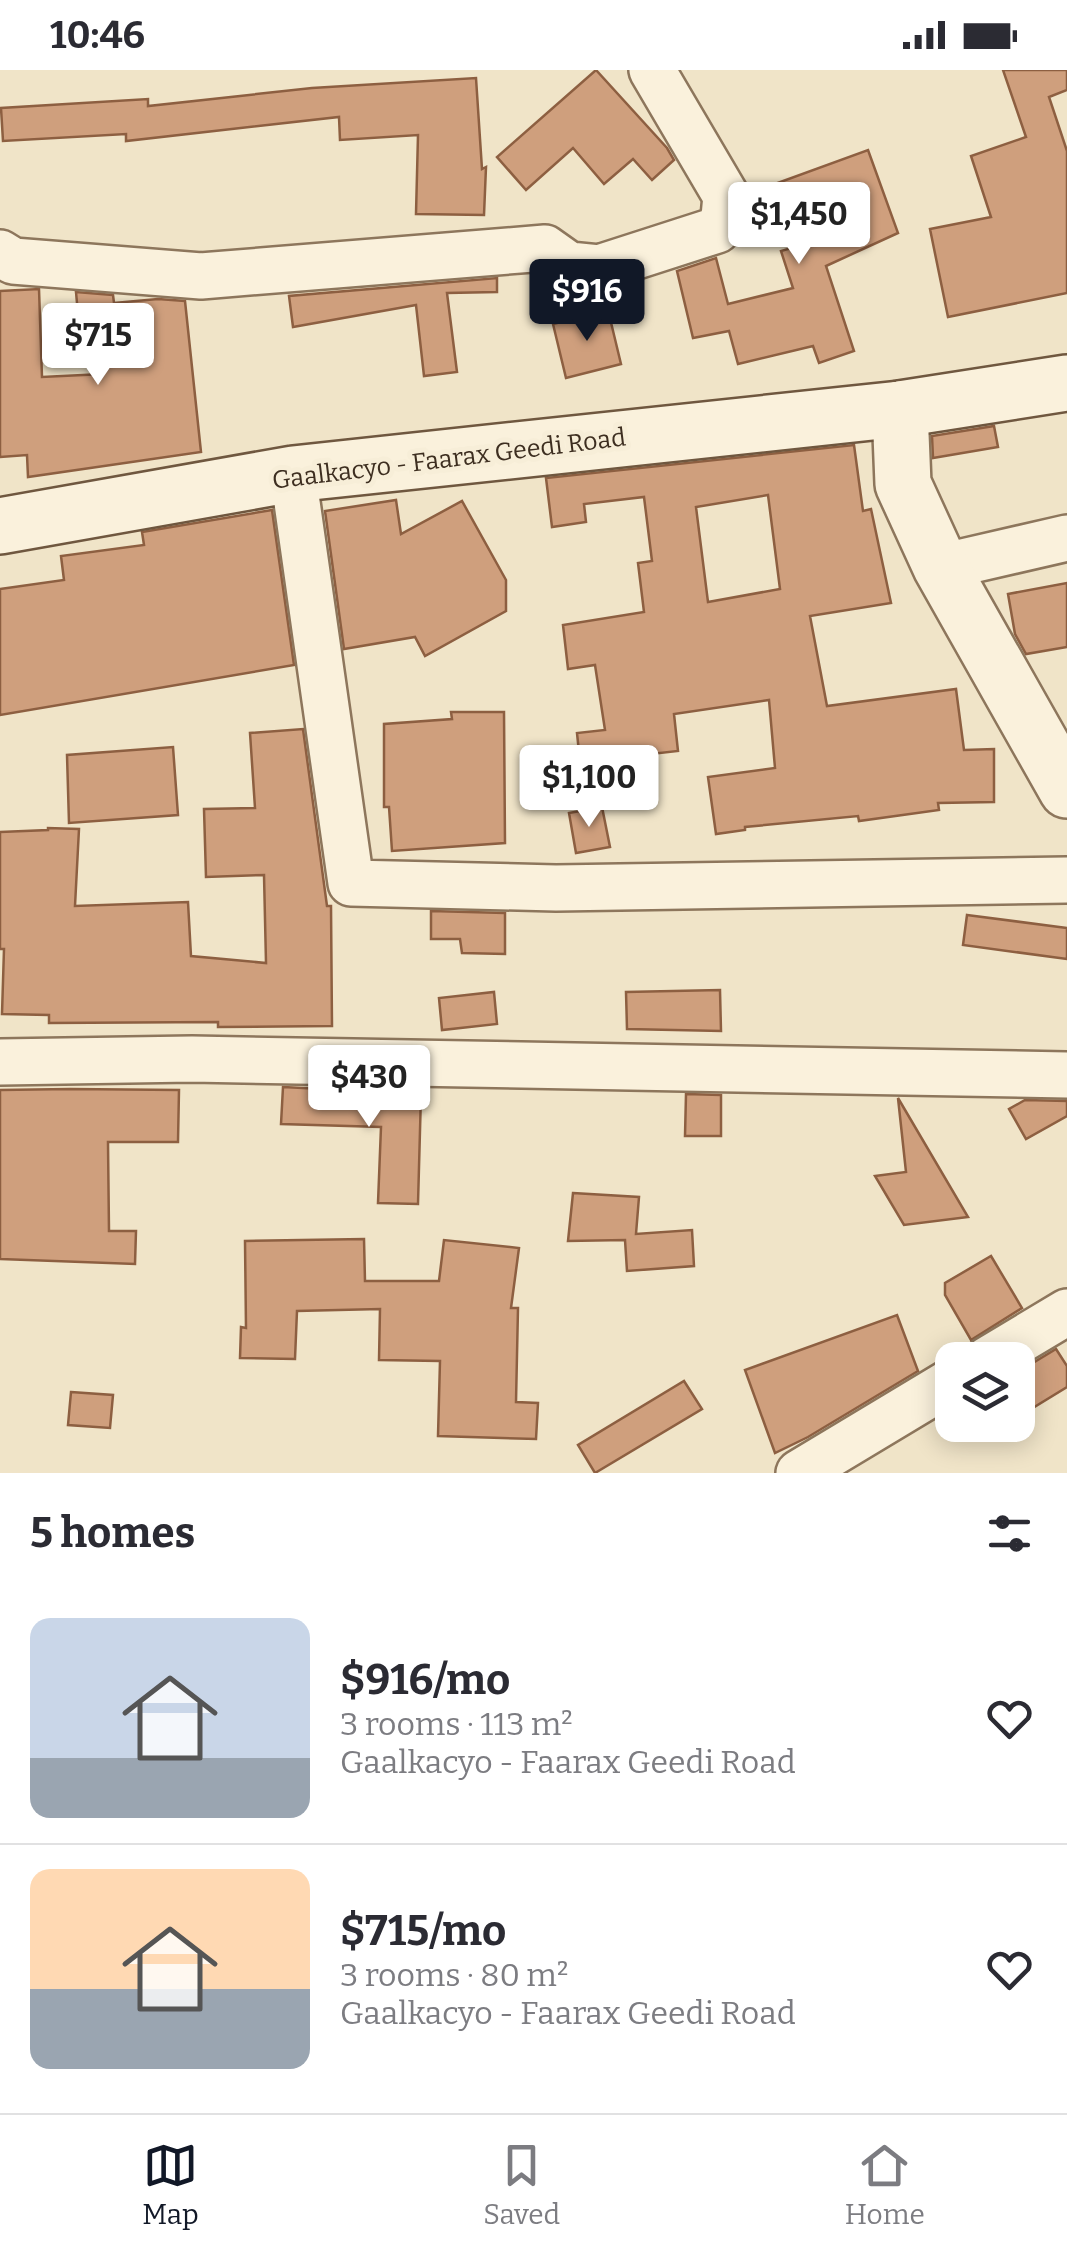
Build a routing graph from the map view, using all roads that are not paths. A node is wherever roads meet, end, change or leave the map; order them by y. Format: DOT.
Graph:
graph roads {
  1 [pos="652,70"];
  2 [pos="0,253"];
  3 [pos="1067,382"];
  4 [pos="900,408"];
  5 [pos="292,474"];
  6 [pos="0,526"];
  7 [pos="1067,538"];
  8 [pos="941,567"];
  9 [pos="1067,790"];
  10 [pos="1067,880"];
  11 [pos="0,1062"];
  12 [pos="1067,1075"];
  13 [pos="1067,1312"];
  14 [pos="1017,1342"];
  15 [pos="935,1391"];
  16 [pos="799,1473"];
  1 -- 2 [label="street"];
  3 -- 4 [label="main road, Gaalkacyo - Faarax Geedi Road"];
  4 -- 5 [label="main road, Gaalkacyo - Faarax Geedi Road"];
  4 -- 8 [label="main road"];
  5 -- 6 [label="main road, Gaalkacyo - Faarax Geedi Road"];
  5 -- 10 [label="street"];
  7 -- 8 [label="street"];
  8 -- 9 [label="main road"];
  11 -- 12 [label="street"];
  13 -- 14 [label="street"];
  15 -- 16 [label="street"];
}
